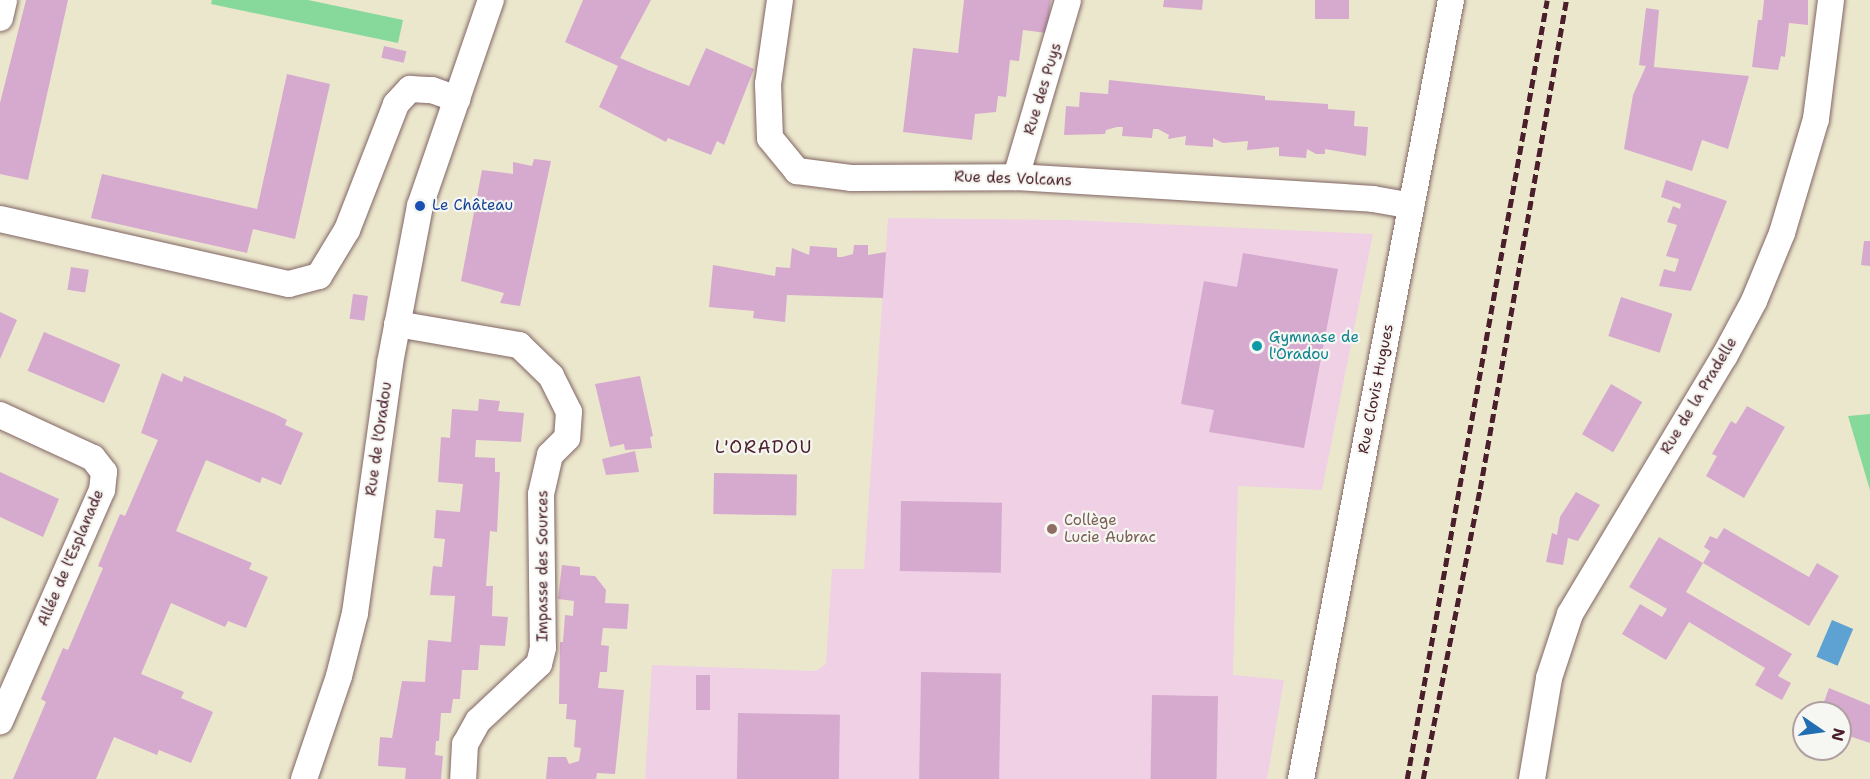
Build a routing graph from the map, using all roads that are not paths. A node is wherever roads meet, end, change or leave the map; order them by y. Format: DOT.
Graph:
graph roads {
  1 [pos="4,0"];
  2 [pos="491,0"];
  3 [pos="780,0"];
  4 [pos="1068,0"];
  5 [pos="1451,0"];
  6 [pos="1831,0"];
  7 [pos="0,18"];
  8 [pos="457,99"];
  9 [pos="1016,177"];
  10 [pos="1410,206"];
  11 [pos="0,219"];
  12 [pos="397,324"];
  13 [pos="0,415"];
  14 [pos="0,721"];
  15 [pos="304,779"];
  16 [pos="463,779"];
  17 [pos="1301,779"];
  18 [pos="1532,779"];
  1 -- 7 [label="street"];
  2 -- 8 [label="street, Rue de l'Oradou"];
  3 -- 9 [label="street, Rue des Volcans"];
  4 -- 9 [label="street, Rue des Puys"];
  5 -- 10 [label="street, Rue Clovis Hugues"];
  6 -- 18 [label="street, Rue de la Pradelle"];
  8 -- 11 [label="street"];
  8 -- 12 [label="street, Rue de l'Oradou"];
  9 -- 10 [label="street, Rue des Volcans"];
  10 -- 17 [label="street, Rue Clovis Hugues"];
  12 -- 15 [label="street, Rue de l'Oradou"];
  12 -- 16 [label="street, Impasse des Sources"];
  13 -- 14 [label="street, Allée de l'Esplanade"];
}
